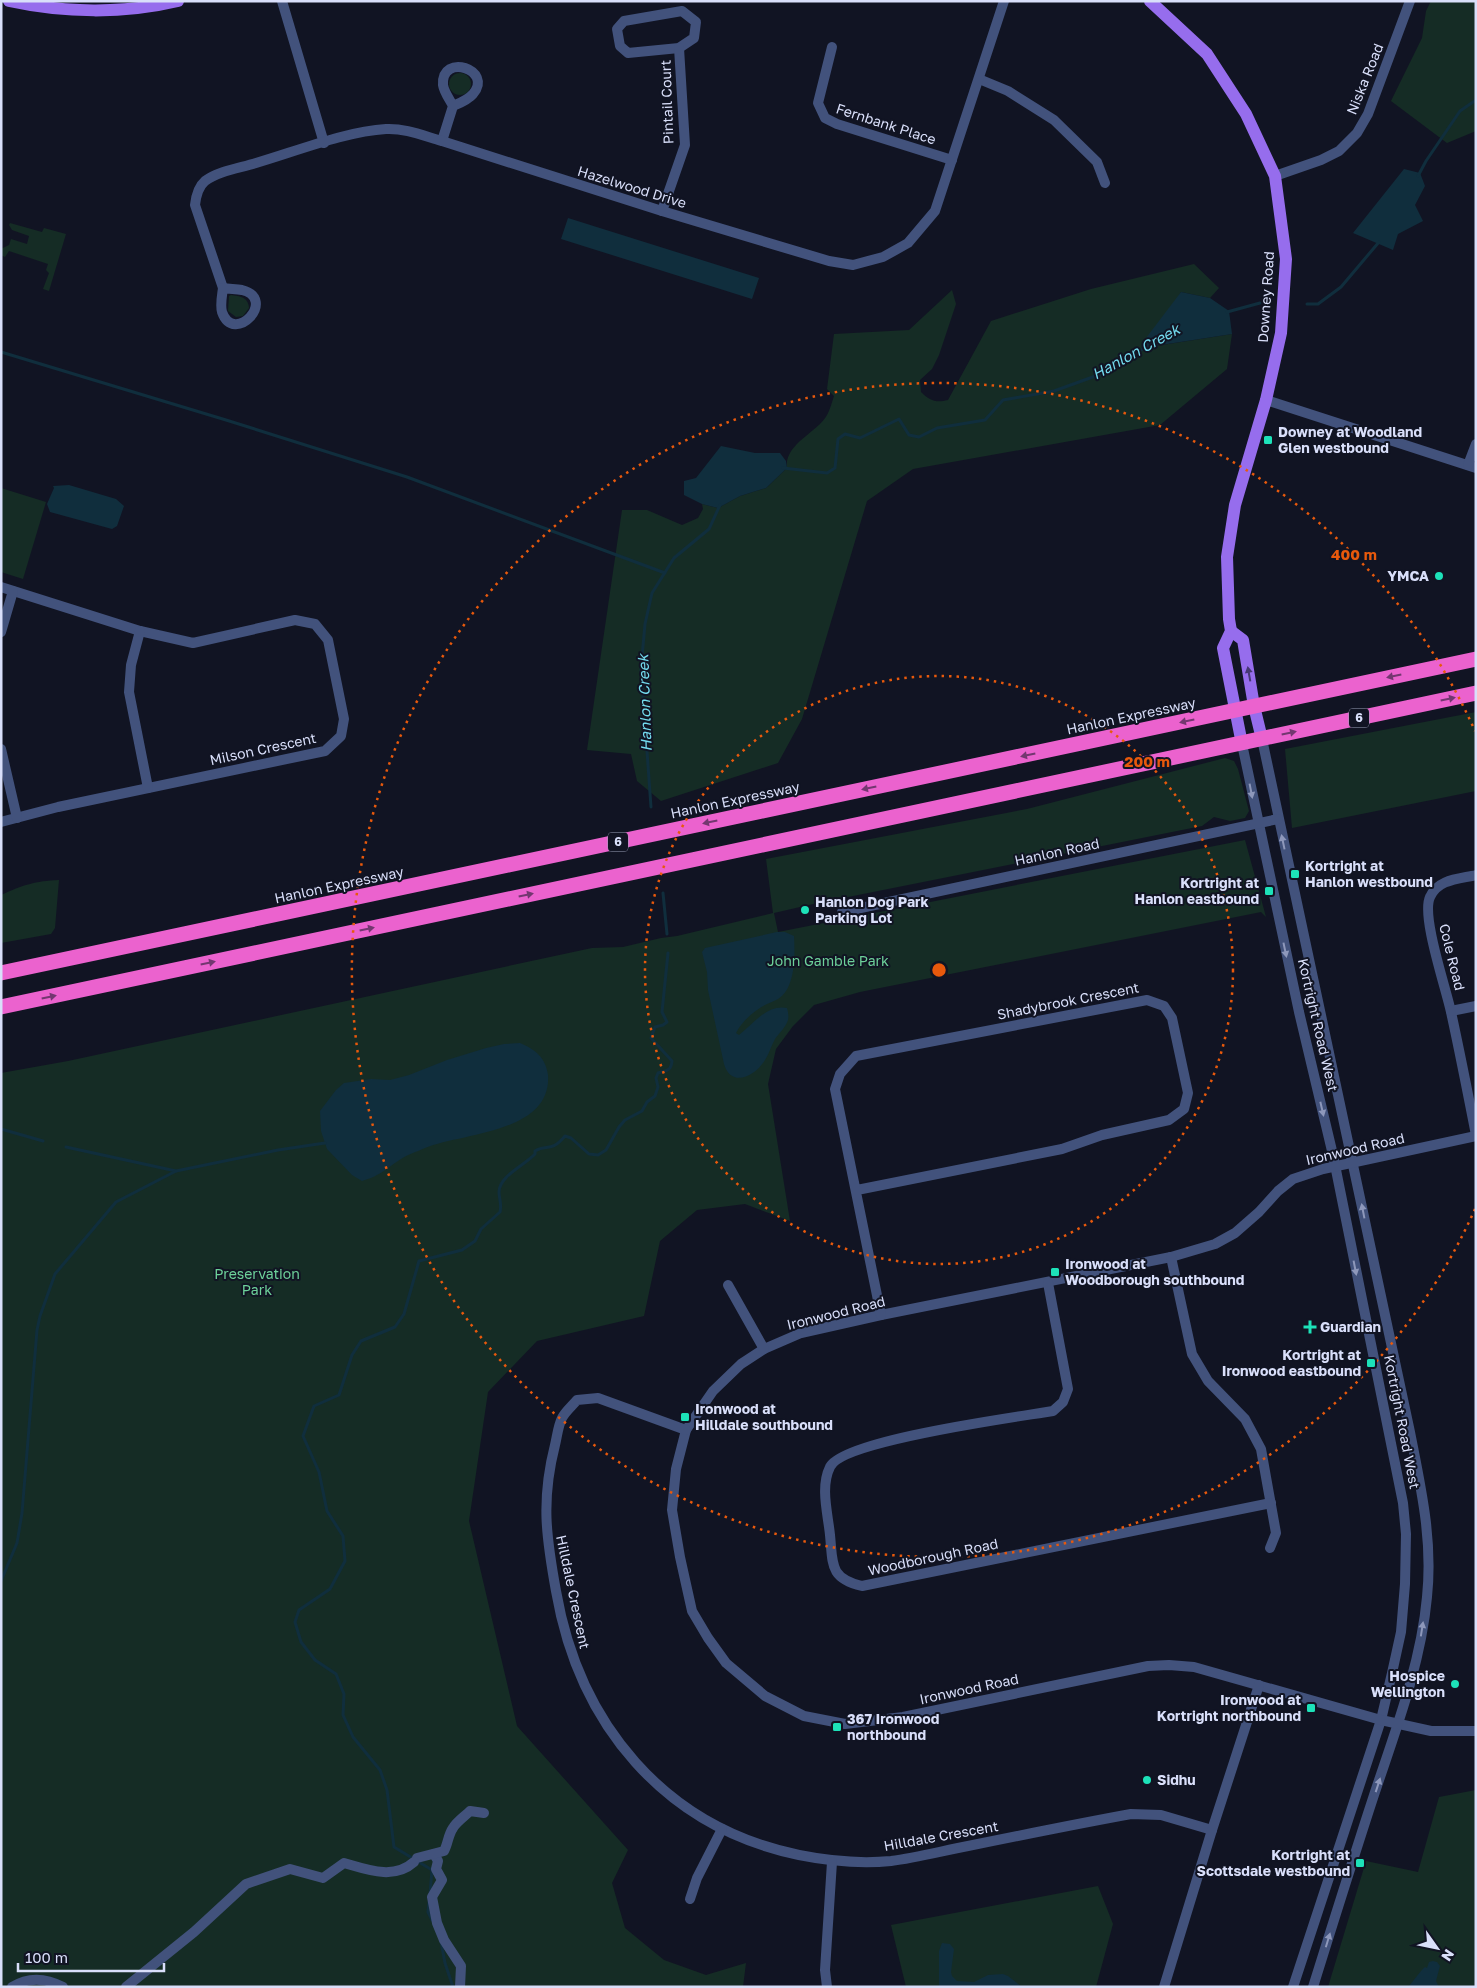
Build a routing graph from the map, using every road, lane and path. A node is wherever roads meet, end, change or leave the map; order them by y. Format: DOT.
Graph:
graph roads {
  1 [pos="9,1"];
  2 [pos="178,1"];
  3 [pos="282,1"];
  4 [pos="1004,1"];
  5 [pos="1150,1"];
  6 [pos="1410,1"];
  7 [pos="832,47"];
  8 [pos="679,48"];
  9 [pos="979,79"];
  10 [pos="453,106"];
  11 [pos="442,141"];
  12 [pos="324,143"];
  13 [pos="952,160"];
  14 [pos="1275,176"];
  15 [pos="1105,183"];
  16 [pos="662,211"];
  17 [pos="223,288"];
  18 [pos="1266,400"];
  19 [pos="1476,444"];
  20 [pos="1472,467"];
  21 [pos="1,587"];
  22 [pos="13,591"];
  23 [pos="140,631"];
  24 [pos="1231,631"];
  25 [pos="1,632"];
  26 [pos="1476,659"];
  27 [pos="1476,693"];
  28 [pos="1254,706"];
  29 [pos="1234,711"];
  30 [pos="1262,739"];
  31 [pos="1242,744"];
  32 [pos="1,749"];
  33 [pos="148,788"];
  34 [pos="17,818"];
  35 [pos="1278,819"];
  36 [pos="1,822"];
  37 [pos="1257,823"];
  38 [pos="1476,875"];
  39 [pos="842,912"];
  40 [pos="1,973"];
  41 [pos="1476,1006"];
  42 [pos="1,1007"];
  43 [pos="1451,1011"];
  44 [pos="1476,1136"];
  45 [pos="1353,1163"];
  46 [pos="1334,1167"];
  47 [pos="857,1190"];
  48 [pos="1171,1257"];
  49 [pos="1048,1283"];
  50 [pos="728,1285"];
  51 [pos="881,1315"];
  52 [pos="764,1349"];
  53 [pos="686,1430"];
  54 [pos="1271,1503"];
  55 [pos="1270,1548"];
  56 [pos="1259,1685"];
  57 [pos="1381,1720"];
  58 [pos="1398,1723"];
  59 [pos="1476,1731"];
  60 [pos="484,1813"];
  61 [pos="722,1829"];
  62 [pos="1212,1830"];
  63 [pos="434,1854"];
  64 [pos="832,1862"];
  65 [pos="690,1899"];
  66 [pos="12,1987"];
  67 [pos="63,1987"];
  68 [pos="126,1987"];
  69 [pos="460,1987"];
  70 [pos="827,1987"];
  71 [pos="1164,1987"];
  72 [pos="1294,1987"];
  73 [pos="1314,1987"];
  1 -- 2 [label="main road"];
  3 -- 12 [label="street"];
  4 -- 9 [label="street, Hazelwood Drive"];
  5 -- 14 [label="main road, Downey Road"];
  6 -- 14 [label="street, Niska Road"];
  7 -- 13 [label="street, Fernbank Place"];
  8 -- 8 [label="street, Pintail Court"];
  8 -- 16 [label="street, Pintail Court"];
  9 -- 13 [label="street, Hazelwood Drive"];
  9 -- 15 [label="street"];
  10 -- 11 [label="street"];
  11 -- 12 [label="street, Hazelwood Drive"];
  11 -- 16 [label="street, Hazelwood Drive"];
  12 -- 17 [label="street, Hazelwood Drive"];
  13 -- 16 [label="street, Hazelwood Drive"];
  14 -- 18 [label="main road, Downey Road"];
  18 -- 20 [label="street"];
  18 -- 24 [label="main road, Downey Road"];
  19 -- 20 [label="street"];
  21 -- 22 [label="street, Milson Crescent"];
  22 -- 23 [label="street, Milson Crescent"];
  22 -- 25 [label="street"];
  23 -- 33 [label="street"];
  23 -- 33 [label="street, Milson Crescent"];
  28 -- 24 [label="main road, one-way"];
  24 -- 29 [label="main road, Downey Road"];
  26 -- 28 [label="highway, Hanlon Expressway / 6, one-way"];
  30 -- 27 [label="highway, 6, one-way"];
  28 -- 29 [label="highway, Hanlon Expressway / 6"];
  28 -- 30 [label="main road"];
  29 -- 31 [label="main road, Kortright Road West"];
  29 -- 40 [label="highway, Hanlon Expressway / 6, one-way"];
  30 -- 31 [label="highway, 6"];
  30 -- 35 [label="street, Kortright Road West"];
  31 -- 37 [label="street, Kortright Road West, one-way"];
  42 -- 31 [label="highway, 6, one-way"];
  32 -- 34 [label="street"];
  33 -- 34 [label="street, Milson Crescent"];
  34 -- 36 [label="street, Milson Crescent"];
  35 -- 37 [label="street, Hanlon Road"];
  45 -- 35 [label="street, Kortright Road West, one-way"];
  37 -- 39 [label="street, Hanlon Road"];
  37 -- 46 [label="street, Kortright Road West, one-way"];
  38 -- 43 [label="street, Cole Road"];
  41 -- 43 [label="street"];
  43 -- 44 [label="street, Cole Road"];
  44 -- 45 [label="street, Ironwood Road"];
  45 -- 46 [label="street, Ironwood Road"];
  58 -- 45 [label="street, Kortright Road West, one-way"];
  46 -- 48 [label="street, Ironwood Road"];
  46 -- 57 [label="street, Kortright Road West, one-way"];
  47 -- 47 [label="street, Shadybrook Crescent"];
  47 -- 51 [label="street, Shadybrook Crescent"];
  48 -- 49 [label="street, Ironwood Road"];
  48 -- 54 [label="street"];
  49 -- 51 [label="street, Ironwood Road"];
  49 -- 54 [label="street, Woodborough Road"];
  50 -- 52 [label="street"];
  51 -- 52 [label="street, Ironwood Road"];
  52 -- 53 [label="street, Ironwood Road"];
  53 -- 56 [label="street, Ironwood Road"];
  53 -- 61 [label="street, Hilldale Crescent"];
  54 -- 55 [label="street"];
  56 -- 57 [label="street, Ironwood Road"];
  56 -- 62 [label="street"];
  57 -- 58 [label="street, Ironwood Road"];
  57 -- 72 [label="street, Kortright Road West"];
  58 -- 59 [label="street, Ironwood Road"];
  73 -- 58 [label="street, Kortright Road West, one-way"];
  60 -- 63 [label="street"];
  61 -- 64 [label="street, Hilldale Crescent"];
  61 -- 65 [label="street"];
  62 -- 64 [label="street, Hilldale Crescent"];
  62 -- 71 [label="street"];
  63 -- 68 [label="street"];
  63 -- 69 [label="street"];
  64 -- 70 [label="street"];
  66 -- 67 [label="street"];
}
